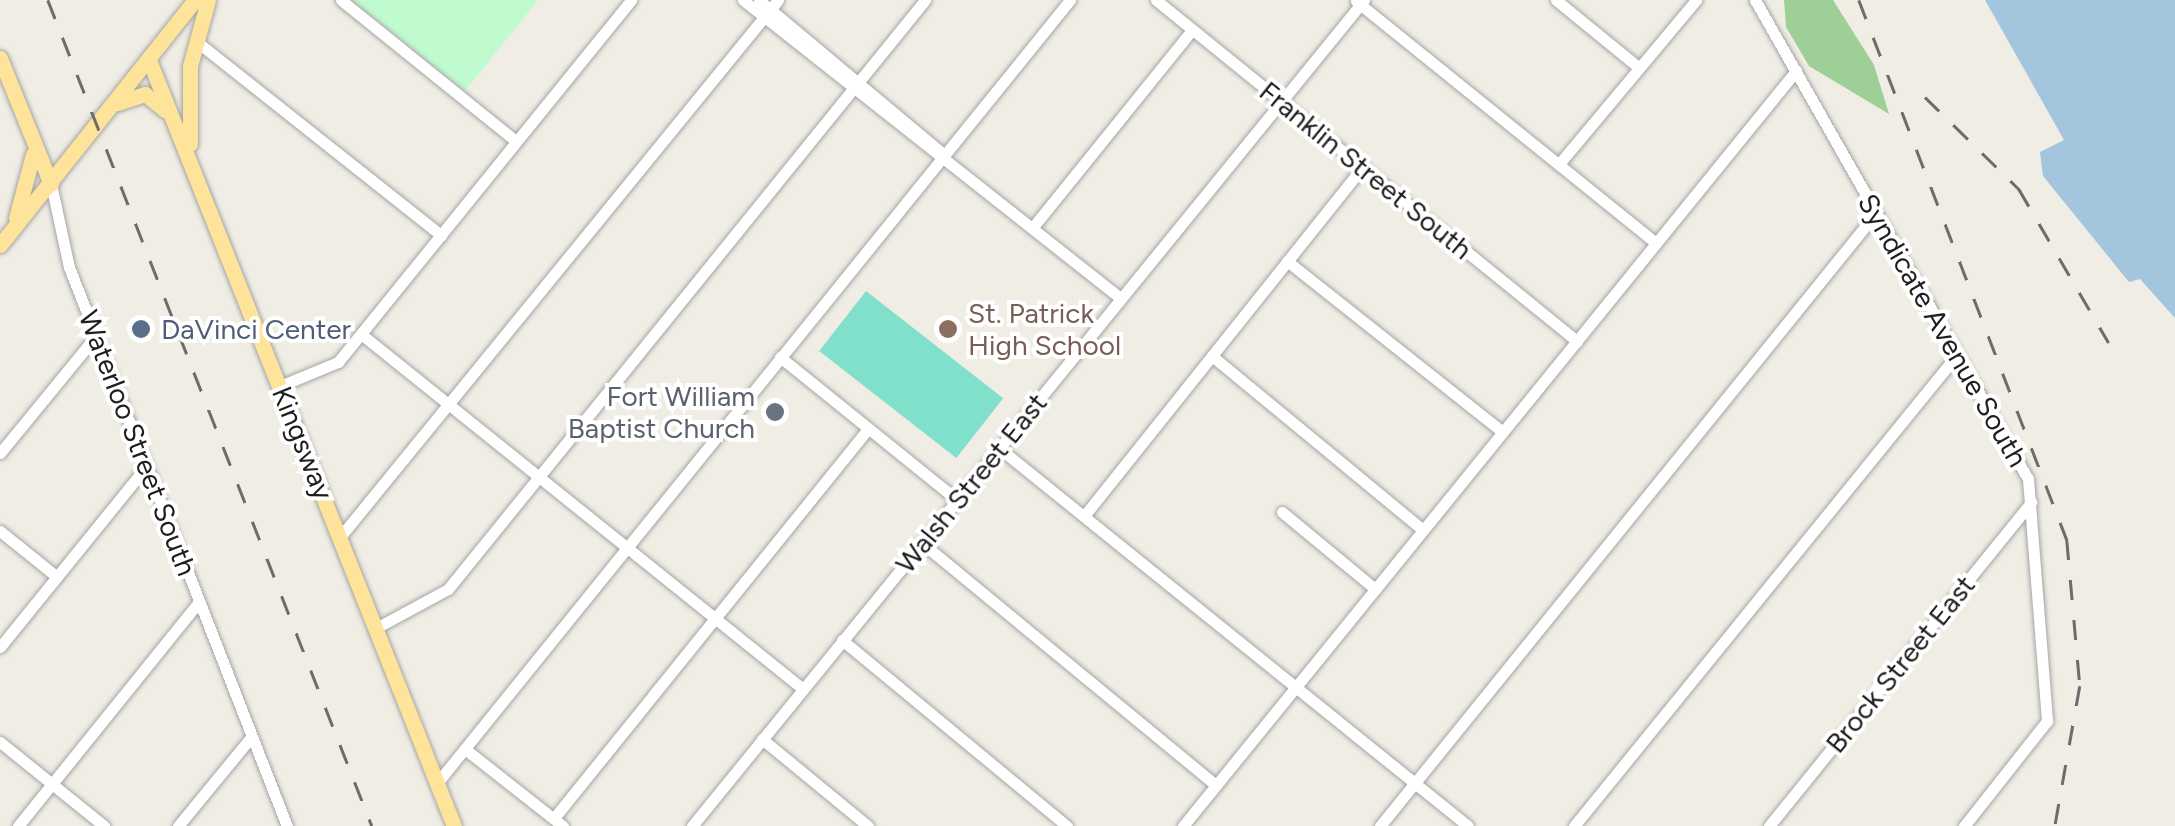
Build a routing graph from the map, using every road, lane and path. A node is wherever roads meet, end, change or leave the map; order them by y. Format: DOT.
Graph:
graph roads {
  1 [pos="195,0"];
  2 [pos="208,0"];
  3 [pos="341,0"];
  4 [pos="631,0"];
  5 [pos="743,0"];
  6 [pos="759,0"];
  7 [pos="925,0"];
  8 [pos="1070,0"];
  9 [pos="1156,0"];
  10 [pos="1556,0"];
  11 [pos="1755,0"];
  12 [pos="1360,2"];
  13 [pos="1689,2"];
  14 [pos="771,9"];
  15 [pos="1192,30"];
  16 [pos="196,41"];
  17 [pos="149,60"];
  18 [pos="1,62"];
  19 [pos="1637,66"];
  20 [pos="1796,72"];
  21 [pos="856,85"];
  22 [pos="1281,102"];
  23 [pos="115,104"];
  24 [pos="516,141"];
  25 [pos="33,145"];
  26 [pos="944,156"];
  27 [pos="191,158"];
  28 [pos="1559,164"];
  29 [pos="1363,166"];
  30 [pos="51,184"];
  31 [pos="1876,213"];
  32 [pos="1033,227"];
  33 [pos="441,235"];
  34 [pos="3,242"];
  35 [pos="1656,243"];
  36 [pos="1287,260"];
  37 [pos="1121,298"];
  38 [pos="361,334"];
  39 [pos="96,337"];
  40 [pos="1577,340"];
  41 [pos="1212,356"];
  42 [pos="1956,356"];
  43 [pos="780,358"];
  44 [pos="280,386"];
  45 [pos="450,404"];
  46 [pos="868,430"];
  47 [pos="1503,432"];
  48 [pos="999,448"];
  49 [pos="0,453"];
  50 [pos="146,468"];
  51 [pos="538,476"];
  52 [pos="957,500"];
  53 [pos="2031,502"];
  54 [pos="1282,512"];
  55 [pos="1084,516"];
  56 [pos="1423,530"];
  57 [pos="0,531"];
  58 [pos="340,537"];
  59 [pos="922,543"];
  60 [pos="627,548"];
  61 [pos="57,577"];
  62 [pos="1375,588"];
  63 [pos="199,602"];
  64 [pos="715,618"];
  65 [pos="376,628"];
  66 [pos="842,640"];
  67 [pos="0,647"];
  68 [pos="1295,688"];
  69 [pos="803,689"];
  70 [pos="251,737"];
  71 [pos="762,739"];
  72 [pos="0,742"];
  73 [pos="465,749"];
  74 [pos="436,782"];
  75 [pos="1414,783"];
  76 [pos="52,784"];
  77 [pos="1216,785"];
  78 [pos="559,822"];
  79 [pos="18,826"];
  80 [pos="104,826"];
  81 [pos="178,826"];
  82 [pos="287,826"];
  83 [pos="454,826"];
  84 [pos="692,826"];
  85 [pos="868,826"];
  86 [pos="1067,826"];
  87 [pos="1183,826"];
  88 [pos="1380,826"];
  89 [pos="1468,826"];
  90 [pos="1574,826"];
  91 [pos="1768,826"];
  92 [pos="1964,826"];
  1 -- 17 [label="main road"];
  2 -- 16 [label="main road"];
  3 -- 24 [label="street"];
  4 -- 24 [label="street"];
  5 -- 14 [label="street"];
  6 -- 14 [label="street"];
  7 -- 21 [label="street"];
  8 -- 26 [label="street"];
  9 -- 15 [label="street, Franklin Street South"];
  10 -- 19 [label="street"];
  11 -- 20 [label="street, Syndicate Avenue South"];
  12 -- 22 [label="street, Walsh Street East"];
  12 -- 28 [label="street"];
  13 -- 19 [label="street"];
  14 -- 21 [label="street"];
  14 -- 45 [label="street"];
  15 -- 22 [label="street, Franklin Street South"];
  15 -- 32 [label="street"];
  16 -- 27 [label="main road"];
  16 -- 33 [label="street"];
  17 -- 23 [label="main road"];
  17 -- 27 [label="main road, Kingsway"];
  18 -- 25 [label="main road, Waterloo Street South"];
  19 -- 28 [label="street"];
  20 -- 31 [label="street, Syndicate Avenue South"];
  20 -- 35 [label="street"];
  21 -- 26 [label="street"];
  21 -- 51 [label="street"];
  22 -- 29 [label="street, Franklin Street South"];
  22 -- 37 [label="street, Walsh Street East"];
  23 -- 27 [label="main road"];
  23 -- 30 [label="main road"];
  24 -- 33 [label="street"];
  25 -- 30 [label="main road, Waterloo Street South"];
  25 -- 34 [label="main road"];
  26 -- 32 [label="street"];
  26 -- 43 [label="street"];
  27 -- 44 [label="main road, Kingsway"];
  28 -- 35 [label="street"];
  29 -- 36 [label="street"];
  29 -- 40 [label="street, Franklin Street South"];
  30 -- 34 [label="main road"];
  30 -- 39 [label="street, Waterloo Street South"];
  31 -- 42 [label="street, Syndicate Avenue South"];
  31 -- 75 [label="street"];
  32 -- 37 [label="street"];
  33 -- 38 [label="street"];
  35 -- 40 [label="street"];
  36 -- 41 [label="street"];
  36 -- 47 [label="street"];
  37 -- 48 [label="street, Walsh Street East"];
  38 -- 44 [label="street"];
  38 -- 45 [label="street"];
  39 -- 49 [label="street"];
  39 -- 50 [label="street, Waterloo Street South"];
  40 -- 47 [label="street"];
  41 -- 55 [label="street"];
  41 -- 56 [label="street"];
  42 -- 53 [label="street, Syndicate Avenue South"];
  42 -- 90 [label="street"];
  43 -- 46 [label="street"];
  43 -- 60 [label="street"];
  44 -- 58 [label="main road, Kingsway"];
  45 -- 51 [label="street"];
  45 -- 58 [label="street"];
  46 -- 52 [label="street"];
  46 -- 64 [label="street"];
  47 -- 56 [label="street"];
  48 -- 52 [label="street, Walsh Street East"];
  48 -- 55 [label="street"];
  50 -- 61 [label="street"];
  50 -- 63 [label="street, Waterloo Street South"];
  51 -- 60 [label="street"];
  51 -- 65 [label="street"];
  52 -- 59 [label="street, Walsh Street East"];
  53 -- 91 [label="street, Brock Street East"];
  53 -- 92 [label="street, Syndicate Avenue South"];
  54 -- 62 [label="street"];
  55 -- 68 [label="street"];
  56 -- 62 [label="street"];
  57 -- 61 [label="street"];
  58 -- 65 [label="main road, Kingsway"];
  59 -- 66 [label="street, Walsh Street East"];
  59 -- 77 [label="street"];
  60 -- 64 [label="street"];
  60 -- 73 [label="street"];
  61 -- 67 [label="street"];
  62 -- 68 [label="street"];
  63 -- 70 [label="street, Waterloo Street South"];
  63 -- 76 [label="street"];
  64 -- 69 [label="street"];
  64 -- 78 [label="street"];
  65 -- 74 [label="main road, Kingsway"];
  66 -- 69 [label="street, Walsh Street East"];
  66 -- 86 [label="street"];
  68 -- 75 [label="street"];
  68 -- 77 [label="street"];
  69 -- 71 [label="street, Walsh Street East"];
  70 -- 81 [label="street"];
  70 -- 82 [label="street, Waterloo Street South"];
  71 -- 84 [label="street, Walsh Street East"];
  71 -- 85 [label="street"];
  72 -- 76 [label="street"];
  73 -- 74 [label="street"];
  73 -- 78 [label="street"];
  74 -- 83 [label="main road, Kingsway"];
  75 -- 88 [label="street"];
  75 -- 89 [label="street"];
  76 -- 79 [label="street"];
  76 -- 80 [label="street"];
  77 -- 87 [label="street"];
}
